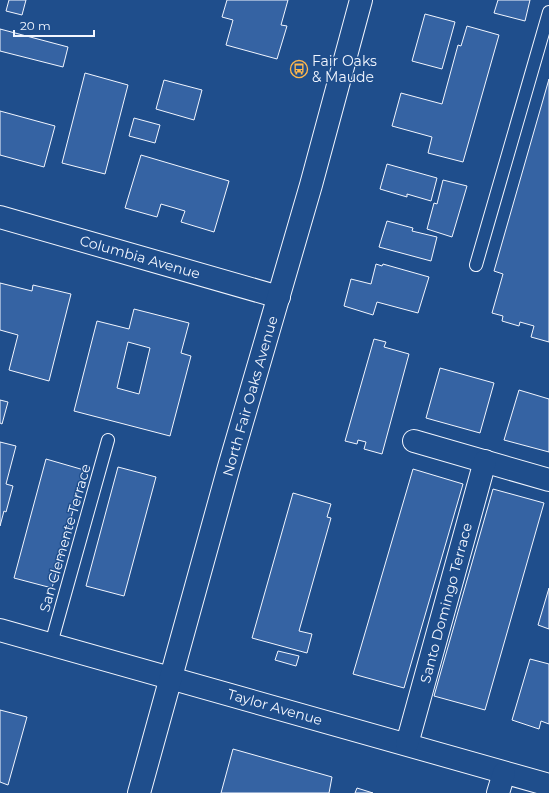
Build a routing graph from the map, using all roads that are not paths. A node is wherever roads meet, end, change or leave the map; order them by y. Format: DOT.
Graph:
graph roads {
  1 [pos="361,0"];
  2 [pos="549,12"];
  3 [pos="0,217"];
  4 [pos="476,265"];
  5 [pos="279,297"];
  6 [pos="108,440"];
  7 [pos="414,441"];
  8 [pos="485,461"];
  9 [pos="549,480"];
  10 [pos="0,630"];
  11 [pos="51,644"];
  12 [pos="170,678"];
  13 [pos="407,744"];
  14 [pos="501,783"];
  15 [pos="549,785"];
  16 [pos="139,793"];
  1 -- 5 [label="street, North Fair Oaks Avenue"];
  2 -- 4 [label="lane"];
  3 -- 5 [label="street, Columbia Avenue"];
  5 -- 12 [label="street, North Fair Oaks Avenue"];
  6 -- 11 [label="lane, San Clemente Terrace"];
  7 -- 8 [label="street"];
  8 -- 9 [label="street"];
  8 -- 13 [label="street, Santo Domingo Terrace"];
  10 -- 11 [label="street, Taylor Avenue"];
  11 -- 12 [label="street, Taylor Avenue"];
  12 -- 13 [label="street, Taylor Avenue"];
  12 -- 16 [label="street, North Fair Oaks Avenue"];
  13 -- 14 [label="street, Taylor Avenue"];
  14 -- 15 [label="street, Taylor Avenue"];
}
